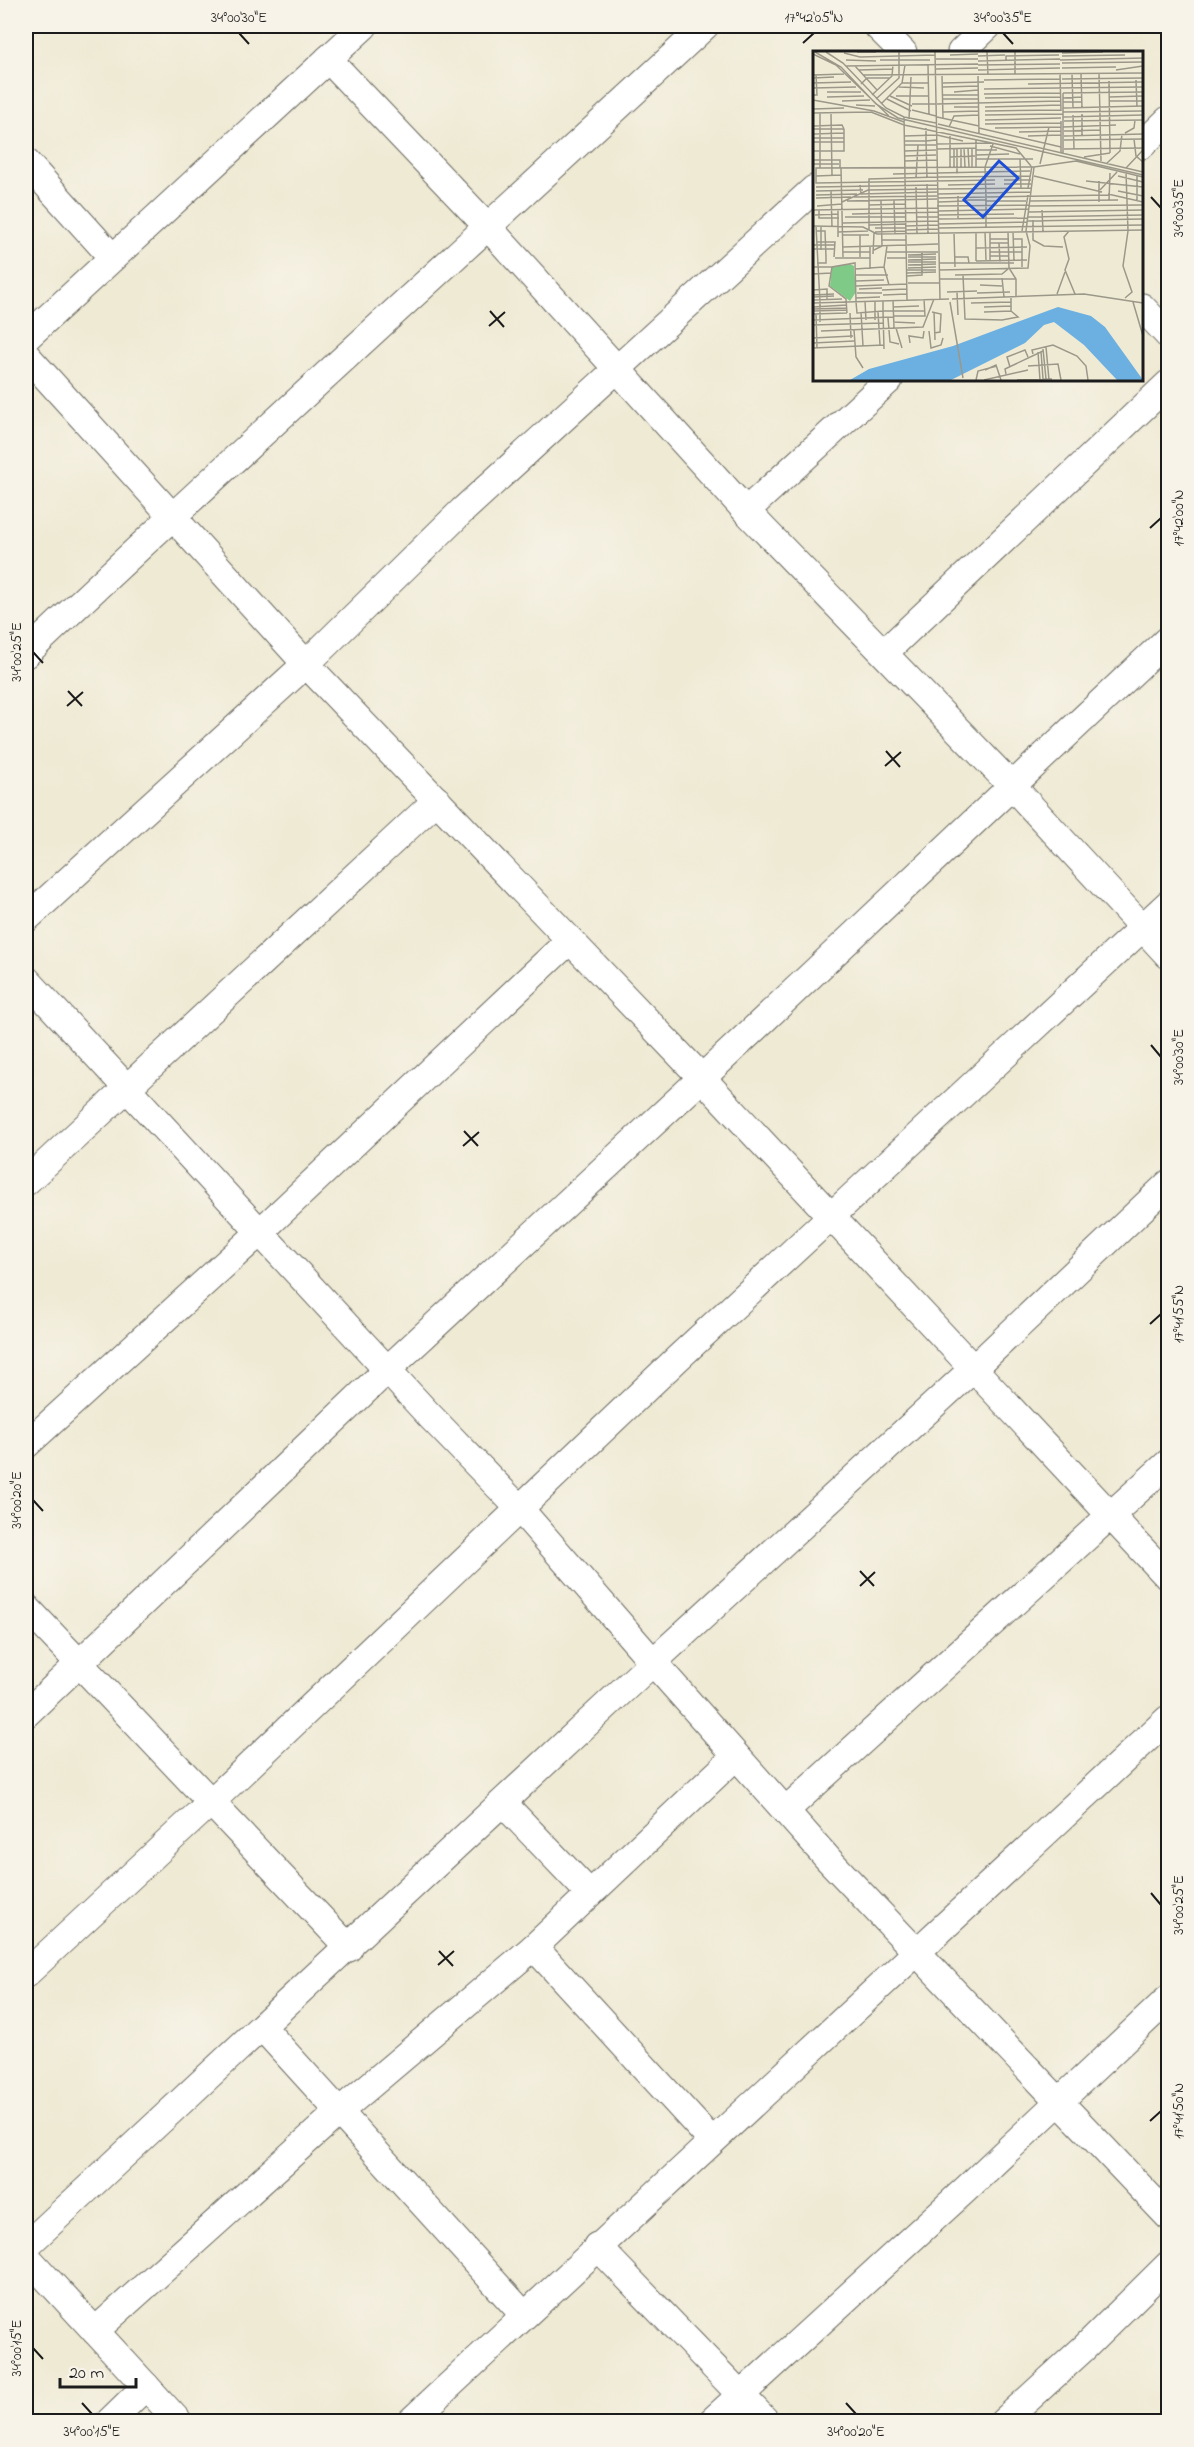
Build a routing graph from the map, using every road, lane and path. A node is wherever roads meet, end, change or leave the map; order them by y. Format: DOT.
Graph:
graph roads {
  1 [pos="364,26"];
  2 [pos="705,26"];
  3 [pos="877,26"];
  4 [pos="988,26"];
  5 [pos="902,51"];
  6 [pos="962,51"];
  7 [pos="328,59"];
  8 [pos="1168,120"];
  9 [pos="1143,144"];
  10 [pos="26,162"];
  11 [pos="813,190"];
  12 [pos="489,228"];
  13 [pos="112,257"];
  14 [pos="1143,308"];
  15 [pos="1168,335"];
  16 [pos="26,338"];
  17 [pos="26,355"];
  18 [pos="616,369"];
  19 [pos="888,381"];
  20 [pos="1168,384"];
  21 [pos="746,511"];
  22 [pos="172,515"];
  23 [pos="1168,639"];
  24 [pos="884,653"];
  25 [pos="26,654"];
  26 [pos="306,664"];
  27 [pos="1012,786"];
  28 [pos="437,800"];
  29 [pos="1168,904"];
  30 [pos="26,919"];
  31 [pos="1144,927"];
  32 [pos="570,940"];
  33 [pos="1168,956"];
  34 [pos="26,979"];
  35 [pos="702,1078"];
  36 [pos="127,1089"];
  37 [pos="26,1182"];
  38 [pos="1168,1184"];
  39 [pos="831,1217"];
  40 [pos="259,1233"];
  41 [pos="973,1369"];
  42 [pos="387,1370"];
  43 [pos="26,1445"];
  44 [pos="1168,1463"];
  45 [pos="519,1508"];
  46 [pos="1112,1517"];
  47 [pos="1168,1577"];
  48 [pos="26,1608"];
  49 [pos="653,1662"];
  50 [pos="78,1666"];
  51 [pos="26,1714"];
  52 [pos="1168,1719"];
  53 [pos="736,1756"];
  54 [pos="210,1803"];
  55 [pos="504,1804"];
  56 [pos="785,1811"];
  57 [pos="590,1894"];
  58 [pos="534,1947"];
  59 [pos="349,1948"];
  60 [pos="918,1952"];
  61 [pos="26,1974"];
  62 [pos="1168,1999"];
  63 [pos="263,2028"];
  64 [pos="1059,2100"];
  65 [pos="340,2110"];
  66 [pos="711,2140"];
  67 [pos="1168,2216"];
  68 [pos="26,2246"];
  69 [pos="597,2246"];
  70 [pos="26,2256"];
  71 [pos="1168,2265"];
  72 [pos="523,2314"];
  73 [pos="95,2331"];
  74 [pos="146,2386"];
  75 [pos="741,2394"];
  76 [pos="109,2421"];
  77 [pos="179,2421"];
  78 [pos="410,2421"];
  79 [pos="711,2421"];
  80 [pos="767,2421"];
  81 [pos="1003,2421"];
  1 -- 7 [label="street"];
  2 -- 12 [label="street"];
  3 -- 5 [label="street"];
  4 -- 6 [label="street"];
  7 -- 12 [label="street"];
  7 -- 13 [label="street"];
  8 -- 9 [label="street"];
  10 -- 13 [label="street"];
  11 -- 18 [label="street"];
  12 -- 18 [label="street"];
  12 -- 22 [label="street"];
  13 -- 16 [label="street"];
  14 -- 15 [label="street"];
  17 -- 22 [label="street"];
  18 -- 21 [label="street"];
  18 -- 26 [label="street"];
  19 -- 21 [label="street"];
  20 -- 24 [label="street"];
  21 -- 24 [label="street"];
  22 -- 25 [label="street"];
  22 -- 26 [label="street"];
  23 -- 27 [label="street"];
  24 -- 27 [label="street"];
  26 -- 28 [label="street"];
  26 -- 30 [label="street"];
  27 -- 31 [label="street"];
  27 -- 35 [label="street"];
  28 -- 32 [label="street"];
  28 -- 36 [label="street"];
  29 -- 31 [label="street"];
  31 -- 33 [label="street"];
  31 -- 39 [label="street"];
  32 -- 35 [label="street"];
  32 -- 40 [label="street"];
  34 -- 36 [label="street"];
  35 -- 39 [label="street"];
  35 -- 42 [label="street"];
  36 -- 37 [label="street"];
  36 -- 40 [label="street"];
  38 -- 41 [label="street"];
  39 -- 41 [label="street"];
  39 -- 45 [label="street"];
  40 -- 42 [label="street"];
  40 -- 43 [label="street"];
  41 -- 46 [label="street"];
  41 -- 49 [label="street"];
  42 -- 45 [label="street"];
  42 -- 50 [label="street"];
  44 -- 46 [label="street"];
  45 -- 49 [label="street"];
  45 -- 54 [label="street"];
  46 -- 47 [label="street"];
  46 -- 56 [label="street"];
  48 -- 50 [label="street"];
  49 -- 53 [label="street"];
  49 -- 55 [label="street"];
  50 -- 51 [label="street"];
  50 -- 54 [label="street"];
  52 -- 60 [label="street"];
  53 -- 56 [label="street"];
  53 -- 57 [label="street"];
  54 -- 59 [label="street"];
  54 -- 61 [label="street"];
  55 -- 57 [label="street"];
  55 -- 59 [label="street"];
  56 -- 60 [label="street"];
  57 -- 58 [label="street"];
  58 -- 65 [label="street"];
  58 -- 66 [label="street"];
  59 -- 63 [label="street"];
  60 -- 64 [label="street"];
  60 -- 66 [label="street"];
  62 -- 64 [label="street"];
  63 -- 65 [label="street"];
  63 -- 68 [label="street"];
  64 -- 67 [label="street"];
  64 -- 75 [label="street"];
  65 -- 72 [label="street"];
  65 -- 73 [label="street"];
  66 -- 69 [label="street"];
  69 -- 72 [label="street"];
  69 -- 75 [label="street"];
  70 -- 73 [label="street"];
  71 -- 81 [label="street"];
  72 -- 78 [label="street"];
  73 -- 74 [label="street"];
  74 -- 76 [label="street"];
  74 -- 77 [label="street"];
  75 -- 79 [label="street"];
  75 -- 80 [label="street"];
}
